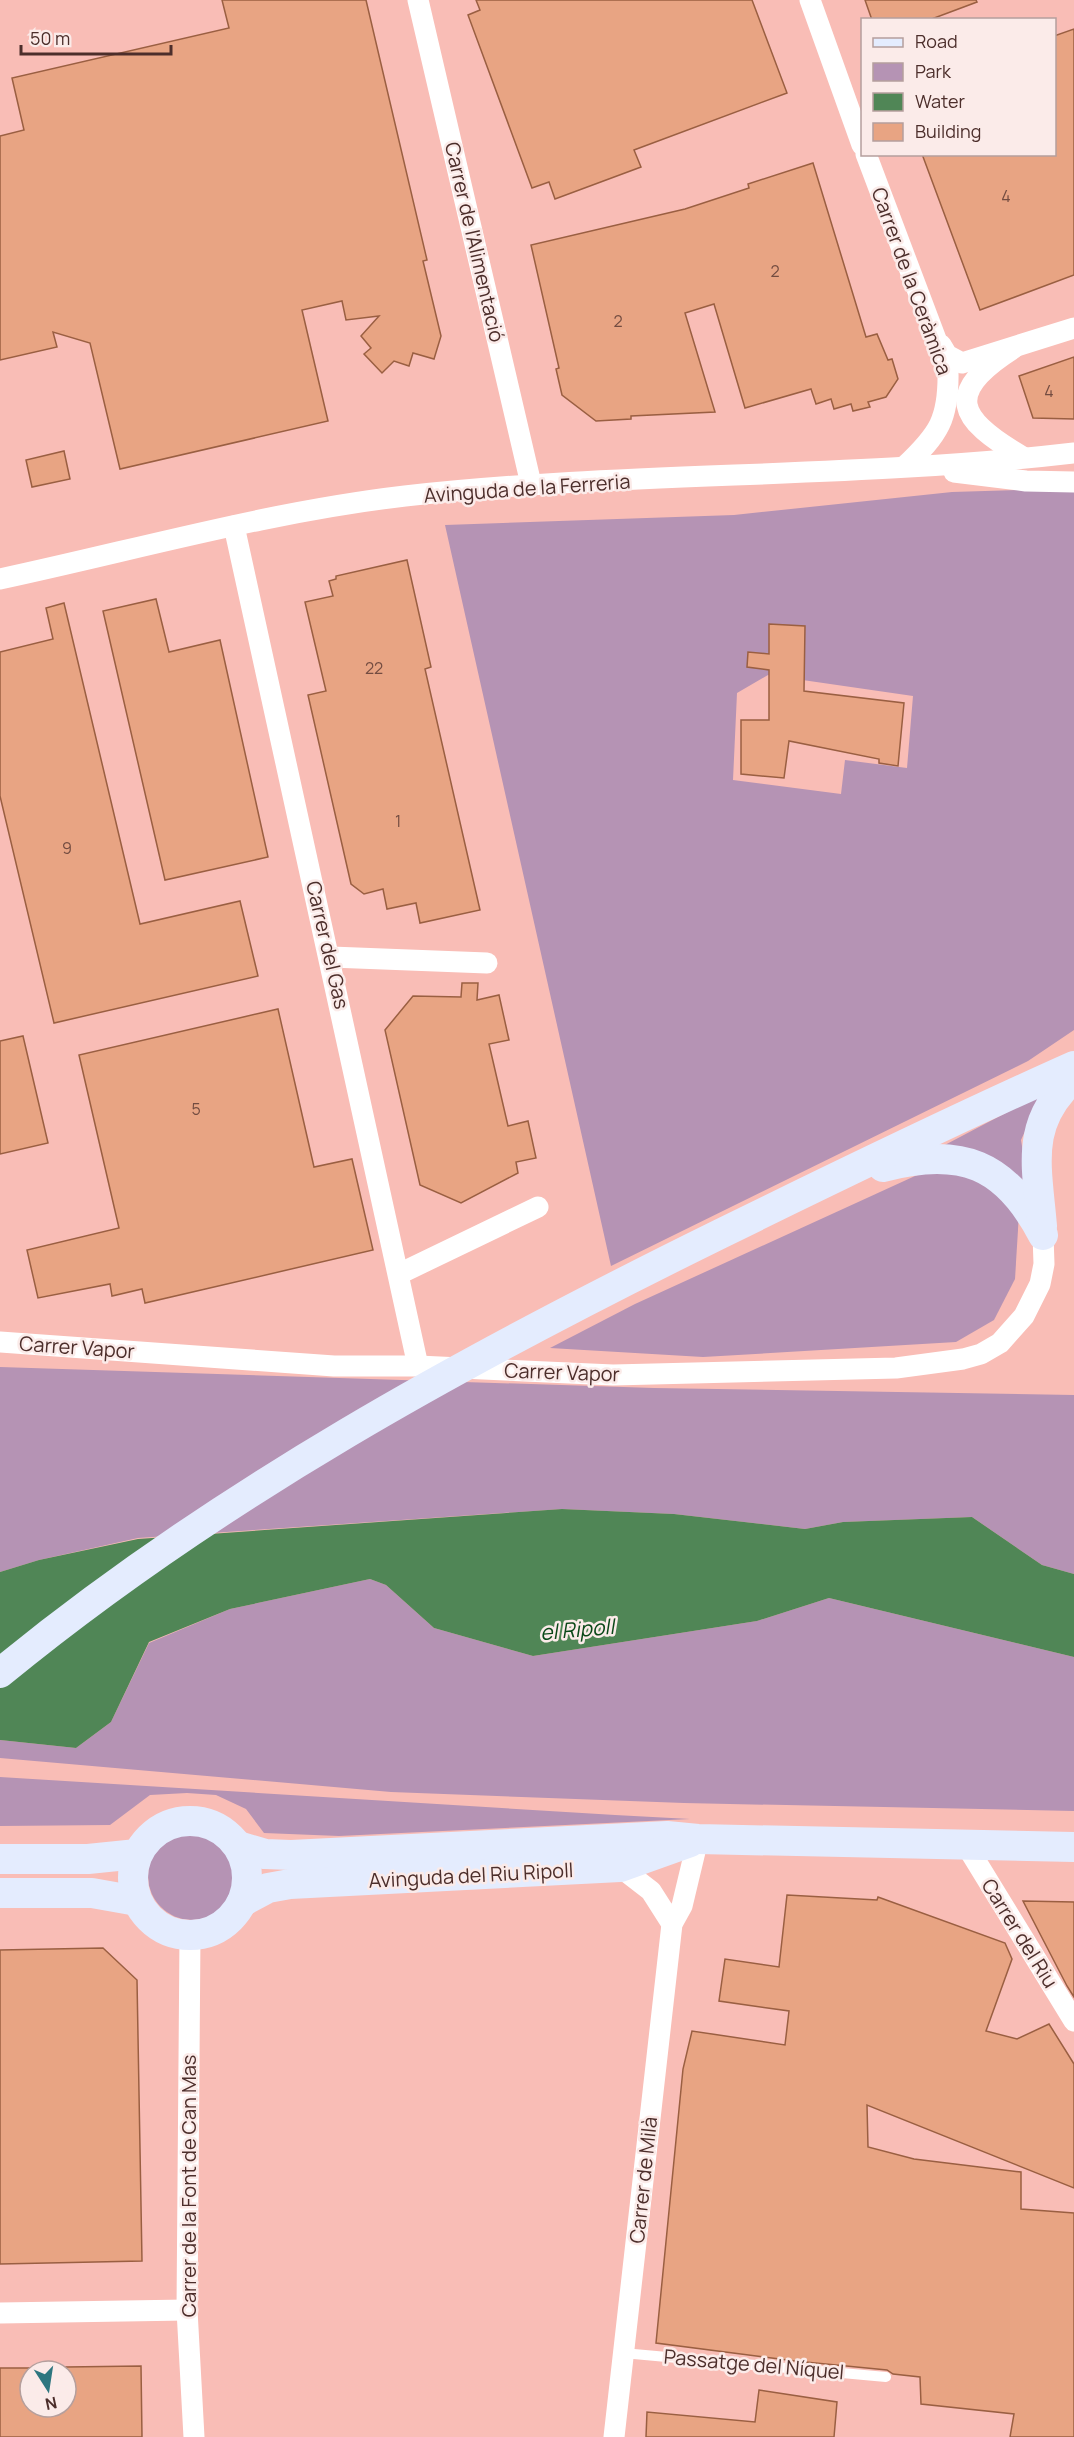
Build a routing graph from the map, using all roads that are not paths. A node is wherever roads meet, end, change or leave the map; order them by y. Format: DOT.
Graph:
graph roads {
  1 [pos="418,0"];
  2 [pos="810,0"];
  3 [pos="861,142"];
  4 [pos="867,156"];
  5 [pos="1074,328"];
  6 [pos="935,336"];
  7 [pos="1014,348"];
  8 [pos="1070,455"];
  9 [pos="1023,457"];
  10 [pos="905,466"];
  11 [pos="1074,482"];
  12 [pos="531,484"];
  13 [pos="234,526"];
  14 [pos="0,579"];
  15 [pos="331,957"];
  16 [pos="487,963"];
  17 [pos="1074,1046"];
  18 [pos="1074,1066"];
  19 [pos="1074,1078"];
  20 [pos="976,1110"];
  21 [pos="808,1191"];
  22 [pos="538,1206"];
  23 [pos="1043,1235"];
  24 [pos="399,1274"];
  25 [pos="0,1342"];
  26 [pos="418,1366"];
  27 [pos="0,1672"];
  28 [pos="698,1839"];
  29 [pos="966,1845"];
  30 [pos="238,1846"];
  31 [pos="1074,1847"];
  32 [pos="137,1854"];
  33 [pos="0,1859"];
  34 [pos="620,1867"];
  35 [pos="0,1893"];
  36 [pos="137,1901"];
  37 [pos="242,1902"];
  38 [pos="672,1924"];
  39 [pos="190,1935"];
  40 [pos="1074,2021"];
  41 [pos="187,2310"];
  42 [pos="0,2313"];
  43 [pos="623,2353"];
  44 [pos="886,2377"];
  45 [pos="194,2437"];
  46 [pos="614,2437"];
  1 -- 12 [label="street, Carrer de l'Alimentació"];
  2 -- 3 [label="street"];
  4 -- 6 [label="street, Carrer de la Ceràmica"];
  5 -- 7 [label="street"];
  6 -- 7 [label="street"];
  6 -- 10 [label="street, Carrer de la Ceràmica"];
  7 -- 9 [label="street, Carrer de la Ceràmica"];
  8 -- 9 [label="street, Avinguda de la Ferreria"];
  9 -- 10 [label="street, Avinguda de la Ferreria"];
  10 -- 11 [label="street"];
  10 -- 12 [label="street, Avinguda de la Ferreria"];
  12 -- 13 [label="street, Avinguda de la Ferreria"];
  13 -- 14 [label="street, Avinguda de la Ferreria"];
  13 -- 15 [label="street, Carrer del Gas"];
  15 -- 16 [label="street"];
  15 -- 24 [label="street, Carrer del Gas"];
  17 -- 20 [label="street"];
  18 -- 20 [label="street"];
  19 -- 23 [label="street"];
  20 -- 21 [label="street"];
  21 -- 23 [label="street"];
  21 -- 27 [label="street"];
  22 -- 24 [label="street"];
  23 -- 26 [label="street, Carrer Vapor"];
  24 -- 26 [label="street, Carrer del Gas"];
  25 -- 26 [label="street, Carrer Vapor"];
  28 -- 29 [label="street, Avinguda del Riu Ripoll"];
  28 -- 30 [label="street, Avinguda del Riu Ripoll"];
  28 -- 34 [label="street, Avinguda del Riu Ripoll"];
  28 -- 38 [label="street, Carrer de Milà"];
  29 -- 31 [label="street, Avinguda del Riu Ripoll"];
  29 -- 40 [label="street, Carrer del Riu"];
  30 -- 32 [label="street"];
  30 -- 37 [label="street"];
  32 -- 33 [label="street"];
  32 -- 36 [label="street"];
  34 -- 37 [label="street, Avinguda del Riu Ripoll"];
  34 -- 38 [label="street"];
  35 -- 36 [label="street"];
  36 -- 39 [label="street"];
  37 -- 39 [label="street"];
  38 -- 43 [label="street, Carrer de Milà"];
  39 -- 41 [label="street, Carrer de la Font de Can Mas"];
  41 -- 42 [label="street"];
  41 -- 45 [label="street, Carrer de la Font de Can Mas"];
  43 -- 44 [label="lane, Passatge del Níquel"];
  43 -- 46 [label="street, Carrer de Milà"];
}
